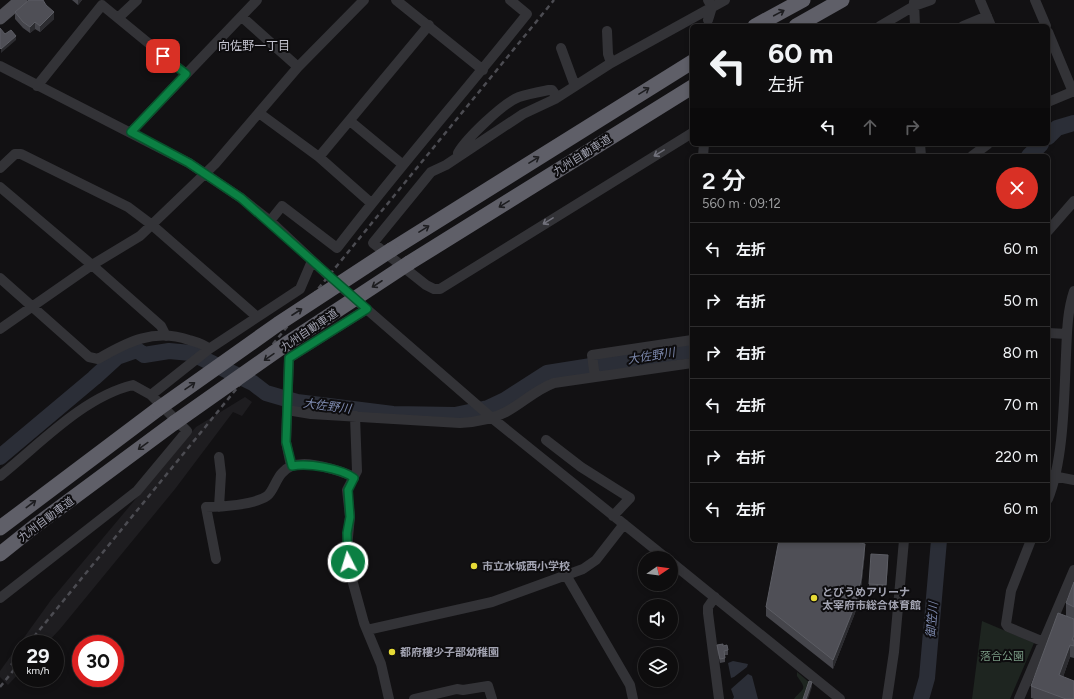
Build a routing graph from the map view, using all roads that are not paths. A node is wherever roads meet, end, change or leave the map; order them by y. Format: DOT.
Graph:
graph roads {
  1 [pos="21,0"];
  2 [pos="137,0"];
  3 [pos="257,0"];
  4 [pos="364,0"];
  5 [pos="396,0"];
  6 [pos="510,0"];
  7 [pos="725,0"];
  8 [pos="803,0"];
  9 [pos="842,0"];
  10 [pos="931,0"];
  11 [pos="980,0"];
  12 [pos="1035,0"];
  13 [pos="914,3"];
  14 [pos="710,4"];
  15 [pos="987,16"];
  16 [pos="242,17"];
  17 [pos="0,18"];
  18 [pos="118,18"];
  19 [pos="708,20"];
  20 [pos="759,24"];
  21 [pos="800,24"];
  22 [pos="883,24"];
  23 [pos="915,24"];
  24 [pos="968,24"];
  25 [pos="991,24"];
  26 [pos="1045,24"];
  27 [pos="429,25"];
  28 [pos="608,31"];
  29 [pos="1050,37"];
  30 [pos="561,48"];
  31 [pos="611,63"];
  32 [pos="690,63"];
  33 [pos="0,66"];
  34 [pos="298,67"];
  35 [pos="483,70"];
  36 [pos="186,74"];
  37 [pos="37,86"];
  38 [pos="575,86"];
  39 [pos="690,88"];
  40 [pos="1073,92"];
  41 [pos="557,98"];
  42 [pos="1050,101"];
  43 [pos="259,113"];
  44 [pos="350,121"];
  45 [pos="131,132"];
  46 [pos="690,134"];
  47 [pos="319,157"];
  48 [pos="458,158"];
  49 [pos="402,164"];
  50 [pos="0,168"];
  51 [pos="205,173"];
  52 [pos="0,187"];
  53 [pos="1074,202"];
  54 [pos="371,203"];
  55 [pos="270,221"];
  56 [pos="152,225"];
  57 [pos="1050,229"];
  58 [pos="312,261"];
  59 [pos="92,265"];
  60 [pos="412,269"];
  61 [pos="0,278"];
  62 [pos="1074,291"];
  63 [pos="33,306"];
  64 [pos="367,309"];
  65 [pos="256,316"];
  66 [pos="0,329"];
  67 [pos="1050,333"];
  68 [pos="1067,334"];
  69 [pos="166,336"];
  70 [pos="690,340"];
  71 [pos="209,349"];
  72 [pos="690,363"];
  73 [pos="595,377"];
  74 [pos="151,395"];
  75 [pos="287,410"];
  76 [pos="355,416"];
  77 [pos="492,418"];
  78 [pos="546,440"];
  79 [pos="219,457"];
  80 [pos="292,466"];
  81 [pos="0,476"];
  82 [pos="1052,476"];
  83 [pos="354,478"];
  84 [pos="1074,480"];
  85 [pos="1050,488"];
  86 [pos="219,507"];
  87 [pos="613,516"];
  88 [pos="624,524"];
  89 [pos="0,528"];
  90 [pos="904,542"];
  91 [pos="1030,542"];
  92 [pos="657,551"];
  93 [pos="0,554"];
  94 [pos="216,559"];
  95 [pos="678,568"];
  96 [pos="1074,570"];
  97 [pos="566,575"];
  98 [pos="715,597"];
  99 [pos="0,598"];
  100 [pos="367,630"];
  101 [pos="1044,642"];
  102 [pos="389,699"];
  103 [pos="414,699"];
  104 [pos="492,699"];
  105 [pos="633,699"];
  106 [pos="719,699"];
  107 [pos="840,699"];
  108 [pos="887,699"];
  109 [pos="1019,699"];
  1 -- 17 [label="main road"];
  2 -- 18 [label="street"];
  3 -- 16 [label="street"];
  4 -- 34 [label="street"];
  5 -- 27 [label="street"];
  6 -- 35 [label="street"];
  7 -- 14 [label="street"];
  20 -- 8 [label="highway, one-way"];
  9 -- 21 [label="highway"];
  10 -- 13 [label="street"];
  11 -- 15 [label="street"];
  12 -- 26 [label="street"];
  13 -- 22 [label="street"];
  13 -- 23 [label="street"];
  14 -- 19 [label="street"];
  14 -- 31 [label="street"];
  15 -- 24 [label="street"];
  15 -- 25 [label="street"];
  16 -- 34 [label="street"];
  16 -- 36 [label="street"];
  18 -- 36 [label="street"];
  18 -- 37 [label="street"];
  27 -- 35 [label="street"];
  27 -- 44 [label="street"];
  28 -- 31 [label="street"];
  29 -- 40 [label="street"];
  30 -- 38 [label="street"];
  31 -- 38 [label="street"];
  89 -- 32 [label="highway, 九州自動車道, one-way, bridge"];
  33 -- 37 [label="street"];
  34 -- 43 [label="street"];
  35 -- 49 [label="street"];
  36 -- 45 [label="street"];
  37 -- 45 [label="street"];
  38 -- 41 [label="street"];
  39 -- 60 [label="highway, 九州自動車道, one-way"];
  40 -- 42 [label="street"];
  41 -- 48 [label="street"];
  41 -- 48 [label="street"];
  43 -- 47 [label="street"];
  43 -- 51 [label="street"];
  44 -- 47 [label="street"];
  44 -- 49 [label="street"];
  45 -- 51 [label="street"];
  46 -- 60 [label="street, one-way"];
  47 -- 54 [label="street"];
  48 -- 60 [label="street"];
  49 -- 54 [label="street"];
  50 -- 56 [label="street"];
  51 -- 55 [label="street"];
  51 -- 56 [label="street"];
  52 -- 59 [label="street"];
  53 -- 57 [label="street"];
  54 -- 55 [label="street"];
  55 -- 58 [label="street"];
  56 -- 59 [label="street"];
  56 -- 65 [label="street"];
  58 -- 64 [label="street"];
  58 -- 65 [label="street"];
  59 -- 63 [label="street"];
  59 -- 69 [label="street"];
  60 -- 93 [label="highway, 九州自動車道, one-way, bridge"];
  61 -- 63 [label="street"];
  62 -- 68 [label="street"];
  63 -- 66 [label="street"];
  63 -- 69 [label="street"];
  64 -- 75 [label="street"];
  64 -- 77 [label="street"];
  65 -- 71 [label="street"];
  67 -- 68 [label="street"];
  68 -- 82 [label="street"];
  69 -- 71 [label="street"];
  70 -- 73 [label="street"];
  71 -- 74 [label="street"];
  72 -- 73 [label="street"];
  73 -- 77 [label="street"];
  74 -- 81 [label="street"];
  74 -- 99 [label="street"];
  75 -- 76 [label="street"];
  75 -- 80 [label="street"];
  76 -- 77 [label="street"];
  76 -- 83 [label="street"];
  77 -- 87 [label="street"];
  78 -- 87 [label="street"];
  79 -- 86 [label="street"];
  80 -- 83 [label="street"];
  80 -- 86 [label="street"];
  82 -- 84 [label="street"];
  82 -- 85 [label="street"];
  83 -- 100 [label="street"];
  86 -- 94 [label="street"];
  87 -- 88 [label="street"];
  88 -- 92 [label="street"];
  88 -- 97 [label="street"];
  90 -- 108 [label="street"];
  91 -- 101 [label="street"];
  95 -- 98 [label="street"];
  96 -- 101 [label="street"];
  97 -- 100 [label="street"];
  97 -- 105 [label="street"];
  98 -- 106 [label="street"];
  98 -- 107 [label="street"];
  100 -- 102 [label="street"];
  101 -- 109 [label="street"];
  103 -- 104 [label="street"];
}
